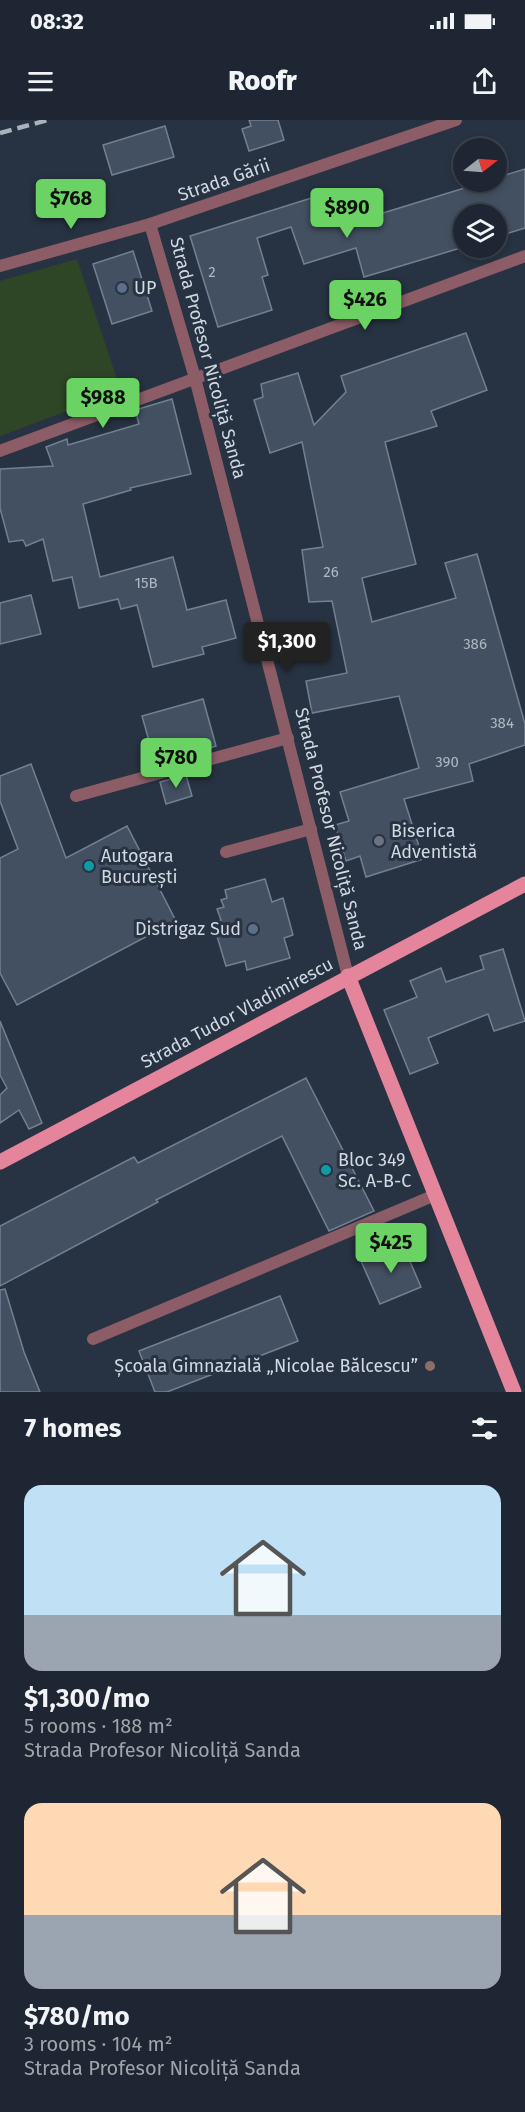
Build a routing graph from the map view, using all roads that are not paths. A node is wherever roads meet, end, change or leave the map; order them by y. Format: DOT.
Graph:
graph roads {
  1 [pos="456,120"];
  2 [pos="150,224"];
  3 [pos="525,256"];
  4 [pos="0,266"];
  5 [pos="195,378"];
  6 [pos="0,451"];
  7 [pos="288,738"];
  8 [pos="76,796"];
  9 [pos="311,830"];
  10 [pos="226,852"];
  11 [pos="525,884"];
  12 [pos="348,976"];
  13 [pos="0,1162"];
  14 [pos="435,1195"];
  15 [pos="93,1339"];
  16 [pos="514,1392"];
  1 -- 2 [label="street, Strada Gării"];
  2 -- 4 [label="street, Strada Gării"];
  2 -- 5 [label="street, Strada Profesor Nicoliță Sanda"];
  3 -- 5 [label="street"];
  5 -- 6 [label="street"];
  5 -- 7 [label="street, Strada Profesor Nicoliță Sanda"];
  7 -- 8 [label="street"];
  7 -- 9 [label="street, Strada Profesor Nicoliță Sanda"];
  9 -- 10 [label="street"];
  9 -- 12 [label="street, Strada Profesor Nicoliță Sanda"];
  11 -- 12 [label="main road, Strada Tudor Vladimirescu"];
  12 -- 13 [label="main road, Strada Tudor Vladimirescu"];
  12 -- 14 [label="main road, Strada Profesor Nicoliță Sanda"];
  14 -- 15 [label="street"];
  14 -- 16 [label="main road, Strada Profesor Nicoliță Sanda"];
}
